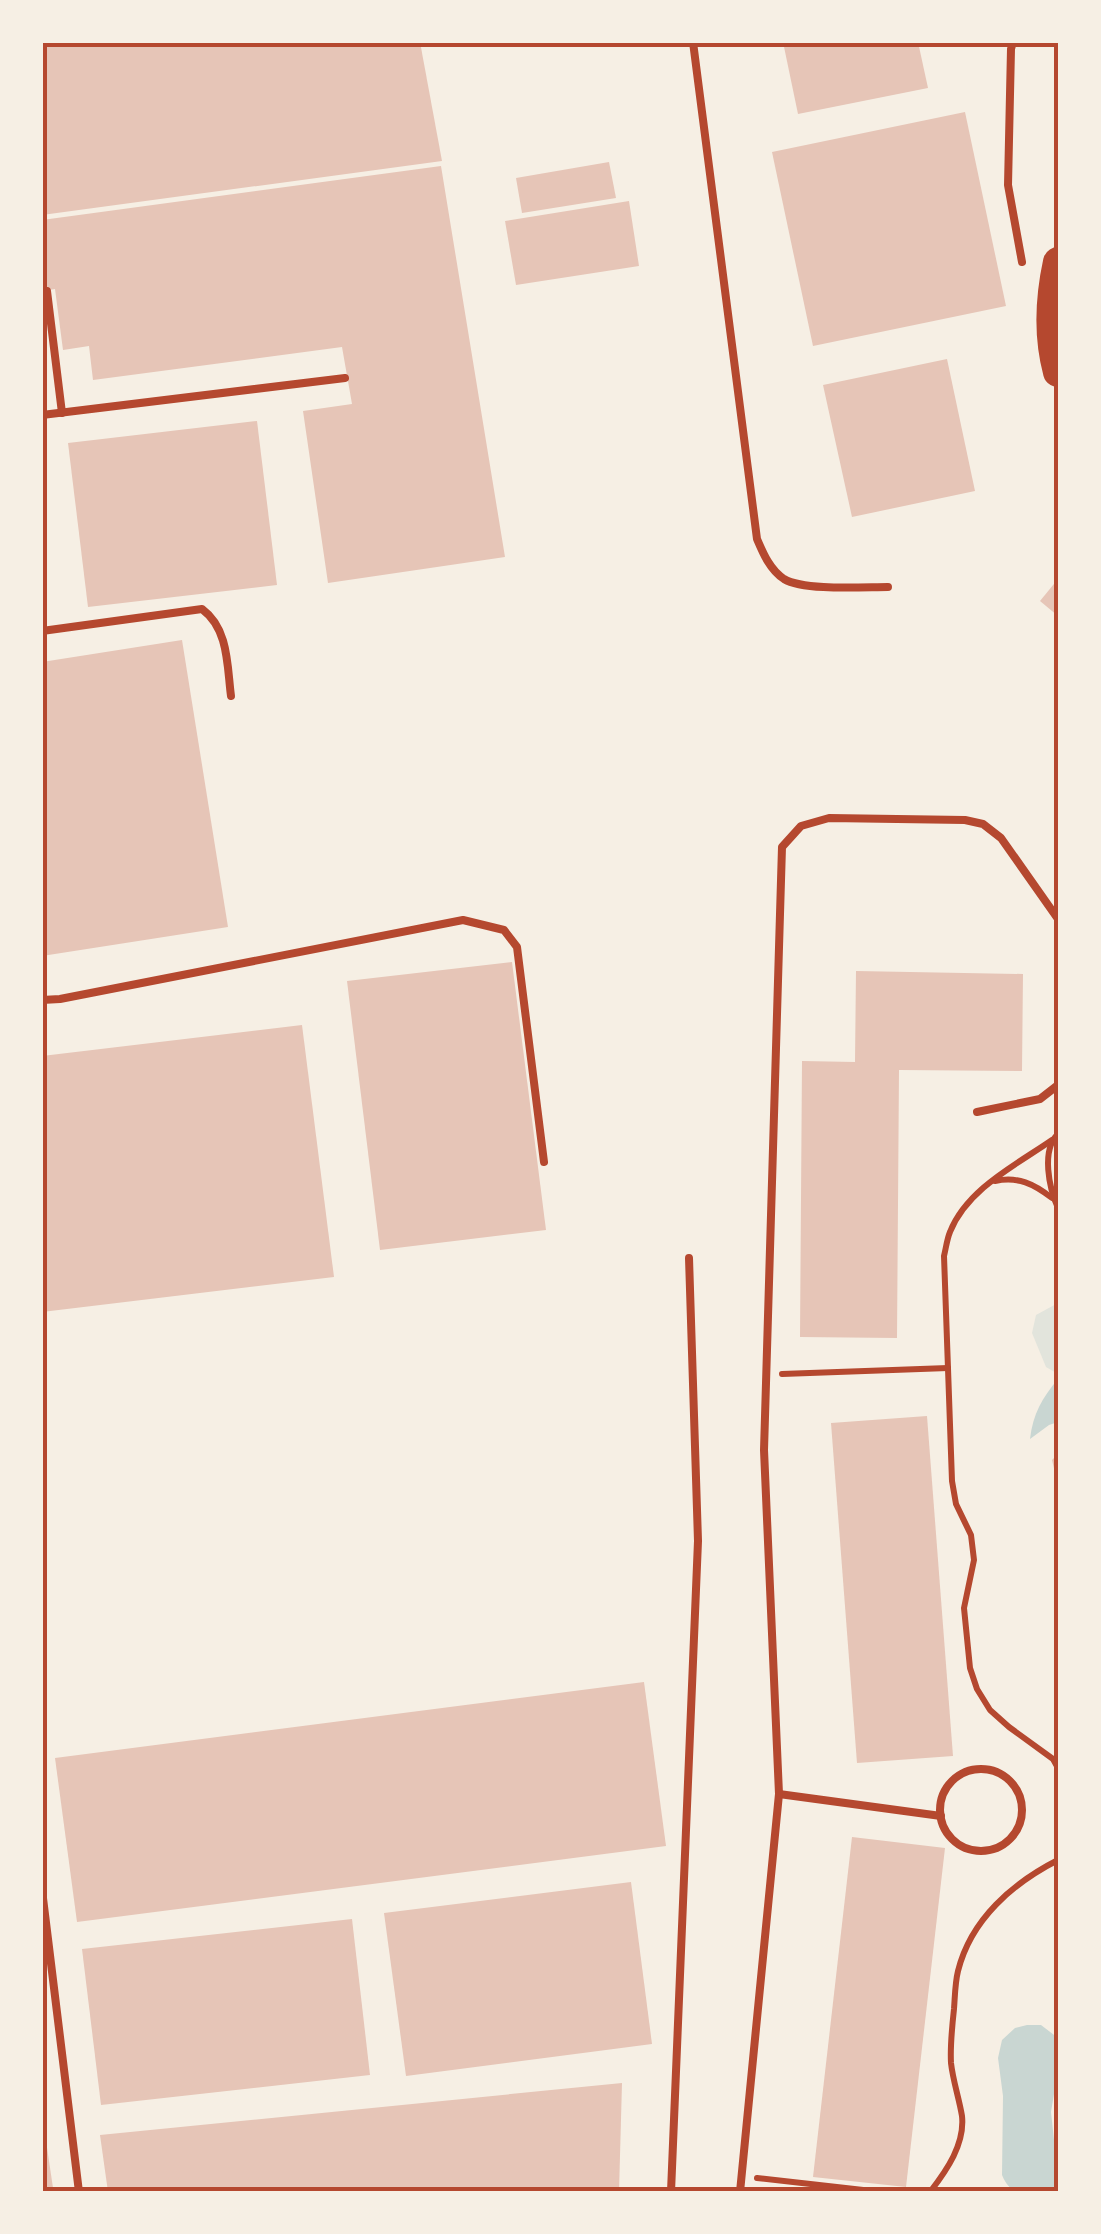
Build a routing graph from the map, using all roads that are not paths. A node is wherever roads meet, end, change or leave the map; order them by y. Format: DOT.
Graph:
graph roads {
  1 [pos="693,42"];
  2 [pos="1013,42"];
  3 [pos="1022,262"];
  4 [pos="1058,262"];
  5 [pos="47,291"];
  6 [pos="1058,372"];
  7 [pos="345,378"];
  8 [pos="62,413"];
  9 [pos="42,415"];
  10 [pos="888,588"];
  11 [pos="42,631"];
  12 [pos="232,696"];
  13 [pos="1058,918"];
  14 [pos="42,1000"];
  15 [pos="1058,1085"];
  16 [pos="977,1112"];
  17 [pos="544,1162"];
  18 [pos="689,1258"];
  19 [pos="779,1794"];
  20 [pos="940,1816"];
  21 [pos="42,1890"];
  22 [pos="79,2192"];
  23 [pos="671,2192"];
  24 [pos="740,2192"];
  1 -- 10 [label="lane"];
  2 -- 3 [label="lane"];
  4 -- 6 [label="highway"];
  5 -- 8 [label="lane"];
  7 -- 8 [label="lane"];
  8 -- 9 [label="lane"];
  11 -- 12 [label="lane"];
  13 -- 19 [label="lane"];
  14 -- 17 [label="lane"];
  15 -- 16 [label="lane"];
  18 -- 23 [label="lane"];
  19 -- 20 [label="lane"];
  19 -- 24 [label="lane"];
  20 -- 20 [label="lane"];
  21 -- 22 [label="lane"];
}
